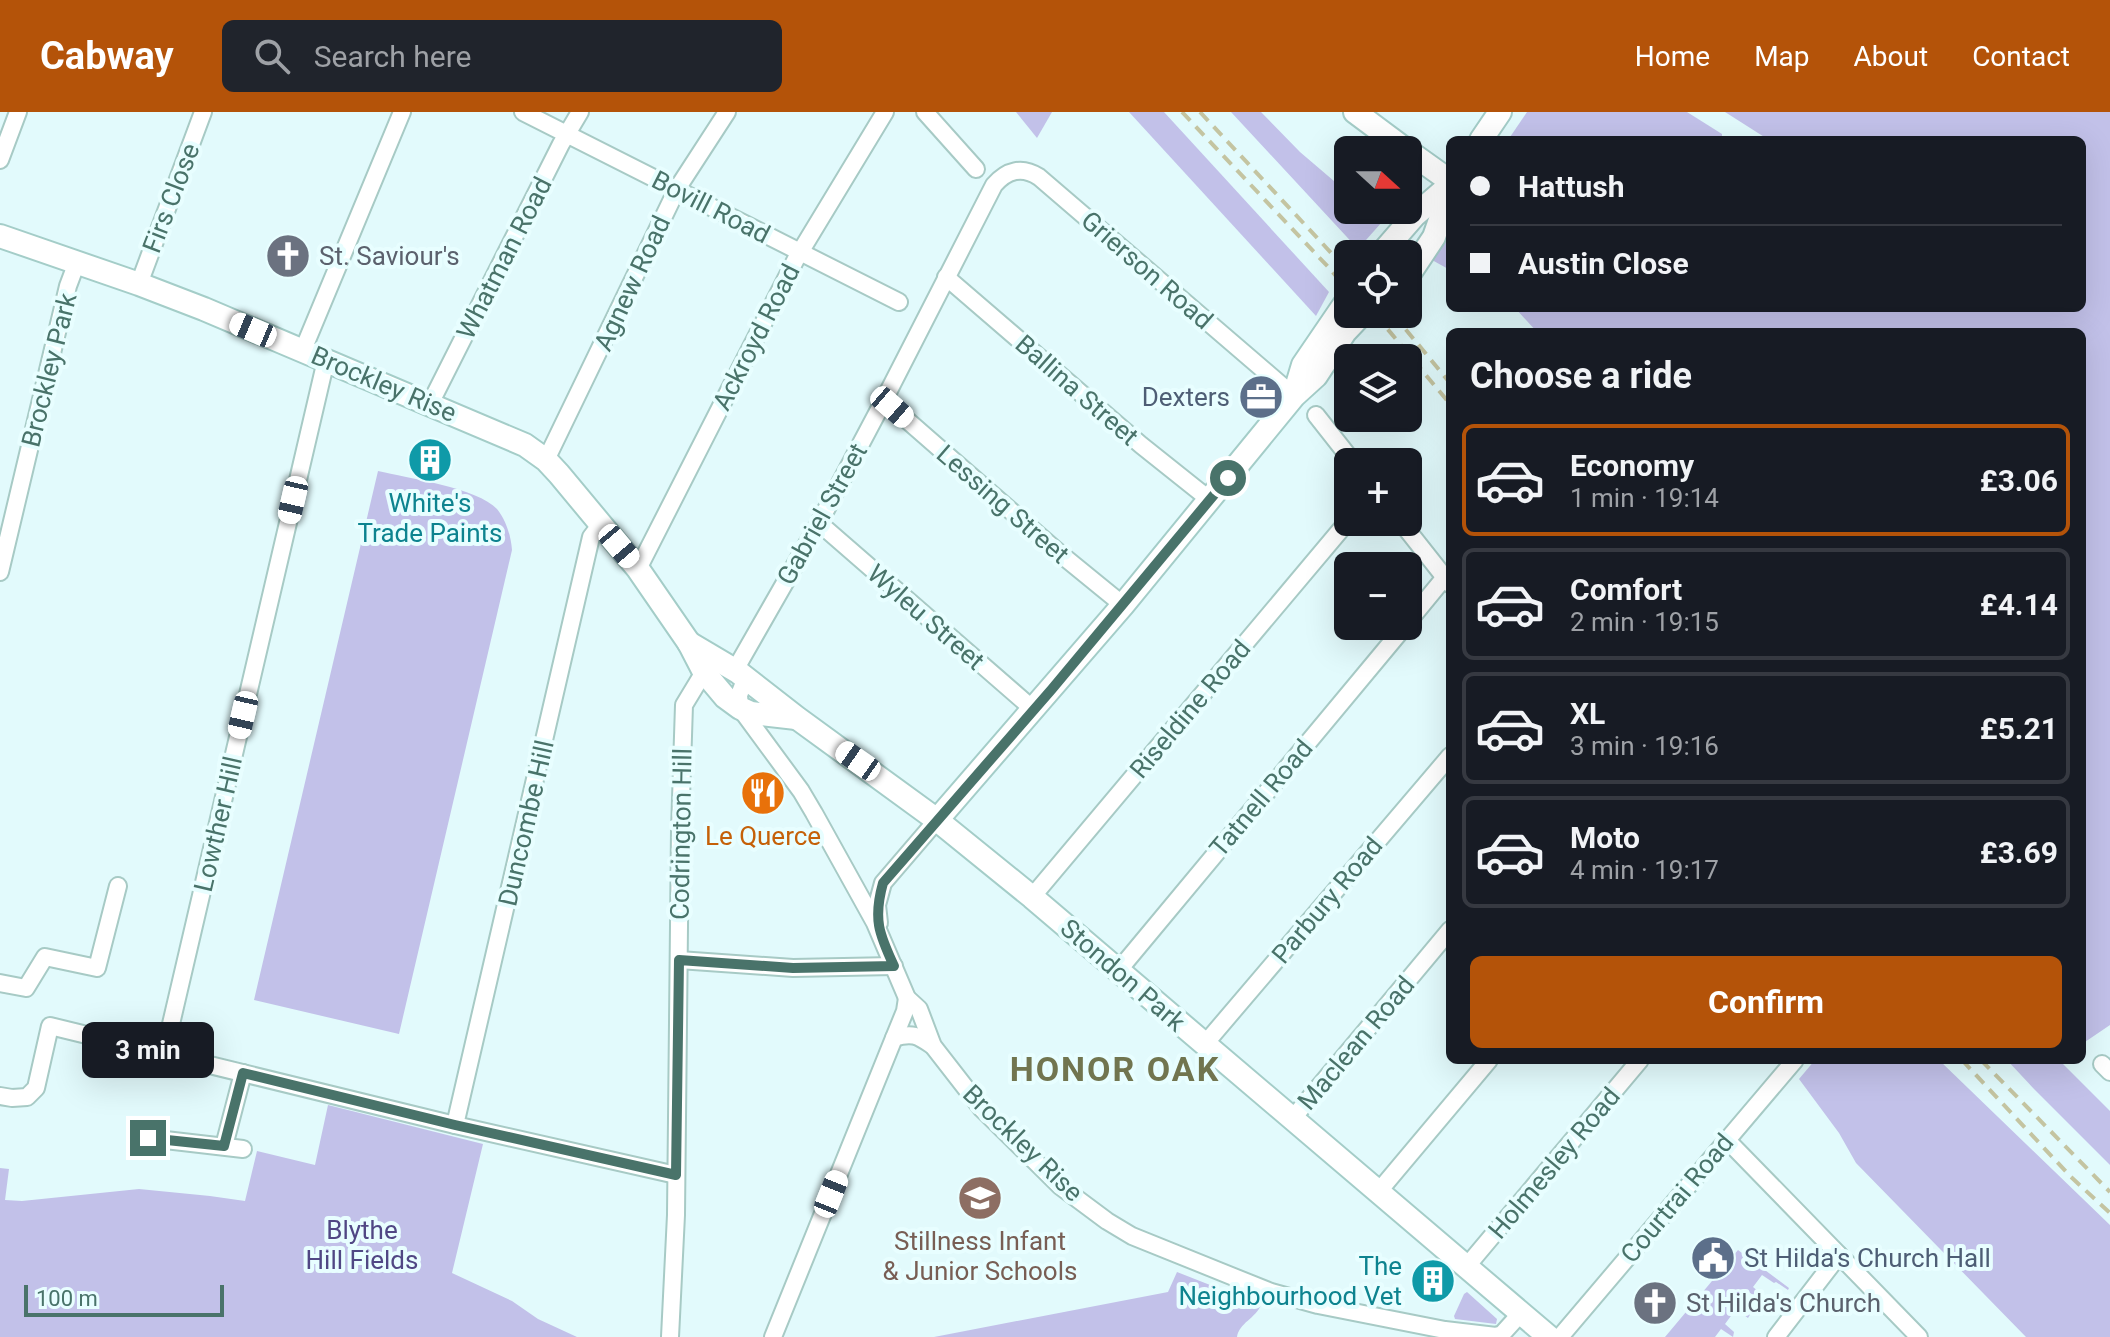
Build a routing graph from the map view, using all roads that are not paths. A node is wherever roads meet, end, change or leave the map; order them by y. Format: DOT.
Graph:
graph roads {
  1 [pos="18,112"];
  2 [pos="203,112"];
  3 [pos="402,112"];
  4 [pos="523,112"];
  5 [pos="580,112"];
  6 [pos="727,112"];
  7 [pos="885,112"];
  8 [pos="925,112"];
  9 [pos="1355,112"];
  10 [pos="1500,112"];
  11 [pos="566,135"];
  12 [pos="1387,136"];
  13 [pos="1484,136"];
  14 [pos="0,160"];
  15 [pos="1422,163"];
  16 [pos="976,169"];
  17 [pos="1446,183"];
  18 [pos="994,185"];
  19 [pos="677,189"];
  20 [pos="1446,189"];
  21 [pos="1446,199"];
  22 [pos="0,236"];
  23 [pos="1393,240"];
  24 [pos="800,252"];
  25 [pos="1422,255"];
  26 [pos="77,262"];
  27 [pos="946,277"];
  28 [pos="139,284"];
  29 [pos="899,302"];
  30 [pos="1335,328"];
  31 [pos="303,350"];
  32 [pos="326,360"];
  33 [pos="1294,396"];
  34 [pos="883,402"];
  35 [pos="430,404"];
  36 [pos="1316,415"];
  37 [pos="1342,448"];
  38 [pos="546,460"];
  39 [pos="1210,500"];
  40 [pos="819,523"];
  41 [pos="601,524"];
  42 [pos="1335,536"];
  43 [pos="1412,536"];
  44 [pos="638,569"];
  45 [pos="0,572"];
  46 [pos="1446,578"];
  47 [pos="1446,583"];
  48 [pos="1123,605"];
  49 [pos="1422,608"];
  50 [pos="1393,640"];
  51 [pos="689,643"];
  52 [pos="704,672"];
  53 [pos="754,690"];
  54 [pos="740,708"];
  55 [pos="1034,710"];
  56 [pos="1446,761"];
  57 [pos="937,820"];
  58 [pos="849,876"];
  59 [pos="883,883"];
  60 [pos="118,886"];
  61 [pos="1032,897"];
  62 [pos="1446,935"];
  63 [pos="880,937"];
  64 [pos="679,960"];
  65 [pos="894,966"];
  66 [pos="1118,971"];
  67 [pos="0,983"];
  68 [pos="907,998"];
  69 [pos="1204,1045"];
  70 [pos="891,1046"];
  71 [pos="933,1046"];
  72 [pos="164,1054"];
  73 [pos="1486,1064"];
  74 [pos="1637,1064"];
  75 [pos="1792,1064"];
  76 [pos="243,1073"];
  77 [pos="0,1096"];
  78 [pos="1293,1118"];
  79 [pos="455,1125"];
  80 [pos="148,1138"];
  81 [pos="1727,1140"];
  82 [pos="224,1146"];
  83 [pos="243,1149"];
  84 [pos="676,1175"];
  85 [pos="1379,1191"];
  86 [pos="1839,1255"];
  87 [pos="1467,1266"];
  88 [pos="1521,1313"];
  89 [pos="670,1337"];
  90 [pos="773,1337"];
  91 [pos="1549,1337"];
  92 [pos="1560,1337"];
  93 [pos="1776,1337"];
  94 [pos="1919,1337"];
  1 -- 14 [label="street"];
  2 -- 28 [label="street, Firs Close"];
  3 -- 31 [label="street"];
  4 -- 11 [label="street, Bovill Road"];
  5 -- 11 [label="street, Whatman Road"];
  6 -- 19 [label="street, Agnew Road"];
  7 -- 24 [label="street, Ackroyd Road"];
  8 -- 16 [label="street"];
  9 -- 12 [label="main road"];
  10 -- 13 [label="main road"];
  11 -- 19 [label="street, Bovill Road"];
  11 -- 35 [label="street, Whatman Road"];
  15 -- 17 [label="main road"];
  18 -- 27 [label="street, Gabriel Street"];
  18 -- 33 [label="street, Grierson Road"];
  19 -- 24 [label="street, Bovill Road"];
  19 -- 38 [label="street, Agnew Road"];
  20 -- 23 [label="main road"];
  21 -- 25 [label="main road"];
  22 -- 26 [label="main road, Brockley Rise"];
  24 -- 29 [label="street, Bovill Road"];
  24 -- 44 [label="street, Ackroyd Road"];
  26 -- 28 [label="main road, Brockley Rise"];
  26 -- 45 [label="street, Brockley Park"];
  27 -- 34 [label="street, Gabriel Street"];
  27 -- 39 [label="street, Ballina Street"];
  28 -- 31 [label="main road, Brockley Rise"];
  30 -- 33 [label="main road"];
  31 -- 32 [label="main road, Brockley Rise"];
  32 -- 35 [label="main road, Brockley Rise"];
  32 -- 72 [label="street, Lowther Hill"];
  33 -- 39 [label="main road"];
  34 -- 40 [label="street, Gabriel Street"];
  34 -- 48 [label="street, Lessing Street"];
  35 -- 38 [label="main road, Brockley Rise"];
  36 -- 37 [label="street"];
  38 -- 41 [label="main road, Brockley Rise"];
  39 -- 48 [label="main road"];
  40 -- 53 [label="street, Gabriel Street"];
  40 -- 55 [label="street, Wyleu Street"];
  41 -- 44 [label="main road, Brockley Rise"];
  41 -- 79 [label="street, Duncombe Hill"];
  42 -- 61 [label="street, Riseldine Road"];
  43 -- 46 [label="street"];
  44 -- 51 [label="main road, Brockley Rise"];
  47 -- 49 [label="street, Tatnell Road"];
  48 -- 55 [label="main road"];
  50 -- 66 [label="street, Tatnell Road"];
  51 -- 52 [label="main road"];
  51 -- 53 [label="main road, Stondon Park"];
  52 -- 54 [label="main road"];
  52 -- 64 [label="street, Codrington Hill"];
  53 -- 54 [label="main road, Stondon Park"];
  53 -- 57 [label="main road, Stondon Park"];
  54 -- 58 [label="street, Brockley Rise"];
  55 -- 57 [label="main road"];
  56 -- 69 [label="street, Parbury Road"];
  57 -- 59 [label="street"];
  57 -- 61 [label="main road, Stondon Park"];
  58 -- 59 [label="street"];
  58 -- 63 [label="street, Brockley Rise"];
  59 -- 63 [label="street"];
  60 -- 67 [label="street"];
  61 -- 66 [label="main road, Stondon Park"];
  62 -- 78 [label="street, Maclean Road"];
  63 -- 65 [label="street, Brockley Rise"];
  64 -- 65 [label="street"];
  64 -- 84 [label="street, Codrington Hill"];
  65 -- 68 [label="street, Brockley Rise"];
  66 -- 69 [label="main road, Stondon Park"];
  68 -- 70 [label="street"];
  68 -- 71 [label="street, Brockley Rise"];
  69 -- 78 [label="main road, Stondon Park"];
  70 -- 71 [label="street"];
  70 -- 90 [label="street"];
  71 -- 88 [label="street, Brockley Rise"];
  72 -- 76 [label="street"];
  72 -- 77 [label="street"];
  73 -- 85 [label="street"];
  74 -- 87 [label="street, Holmesley Road"];
  75 -- 81 [label="street, Courtrai Road"];
  76 -- 79 [label="street"];
  76 -- 82 [label="street"];
  78 -- 85 [label="main road, Stondon Park"];
  79 -- 84 [label="street"];
  80 -- 82 [label="street"];
  81 -- 86 [label="street"];
  81 -- 92 [label="street, Courtrai Road"];
  82 -- 83 [label="street"];
  84 -- 89 [label="street, Codrington Hill"];
  85 -- 87 [label="main road, Stondon Park"];
  86 -- 93 [label="street"];
  86 -- 94 [label="street"];
  87 -- 88 [label="main road, Stondon Park"];
  88 -- 91 [label="main road, Stondon Park"];
}
